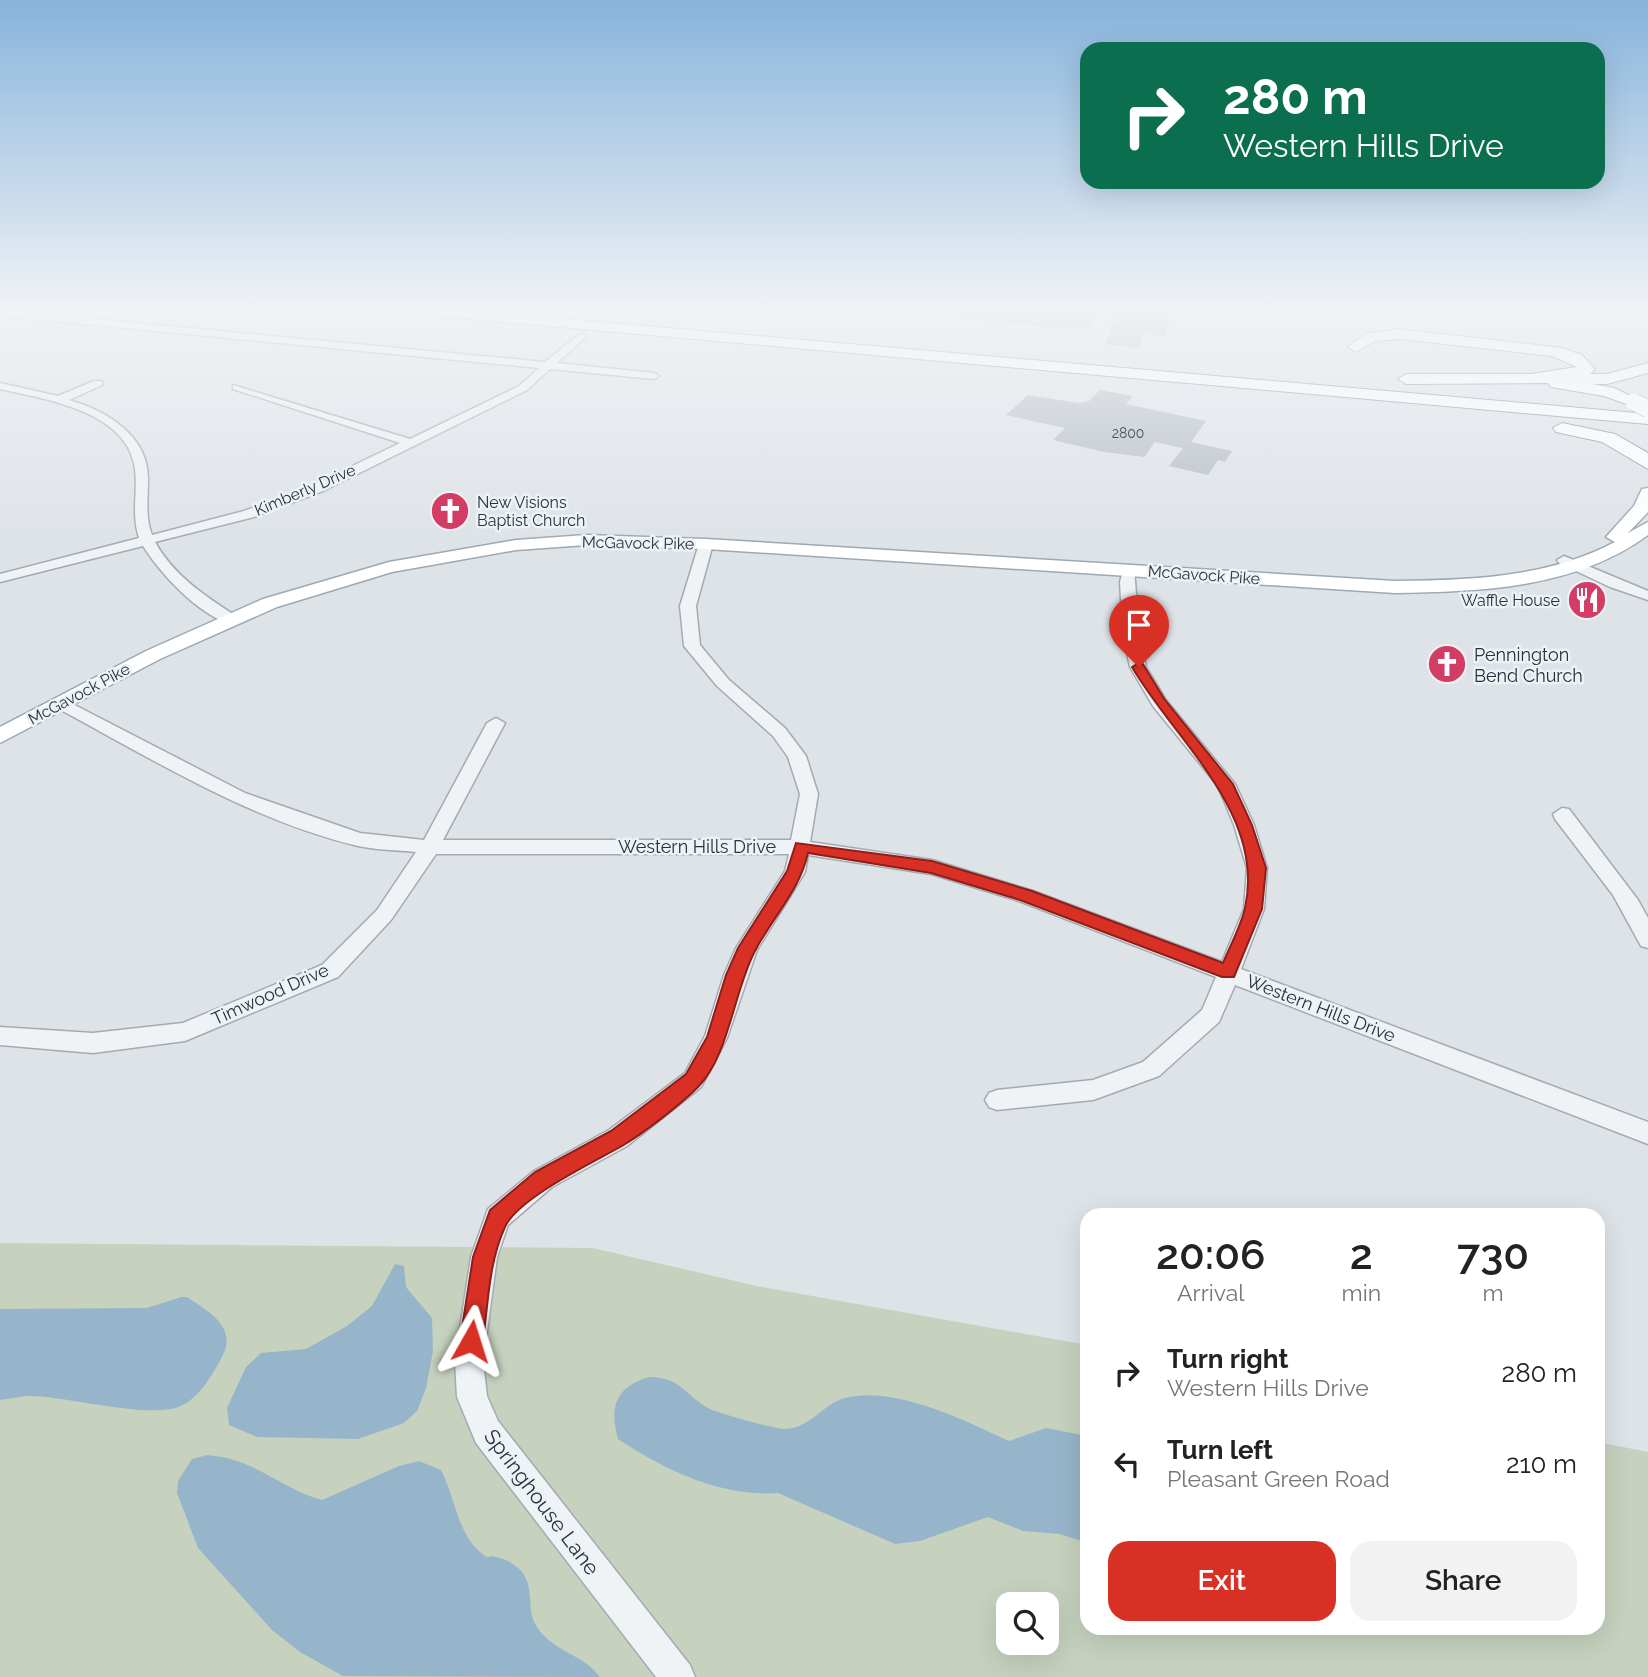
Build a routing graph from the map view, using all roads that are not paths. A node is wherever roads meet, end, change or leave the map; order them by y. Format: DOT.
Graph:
graph roads {
  1 [pos="93,385"];
  2 [pos="526,385"];
  3 [pos="1187,385"];
  4 [pos="1263,385"];
  5 [pos="1396,385"];
  6 [pos="1580,385"];
  7 [pos="0,386"];
  8 [pos="237,387"];
  9 [pos="59,400"];
  10 [pos="1643,406"];
  11 [pos="1648,419"];
  12 [pos="1523,422"];
  13 [pos="411,443"];
  14 [pos="1648,463"];
  15 [pos="1648,493"];
  16 [pos="1643,528"];
  17 [pos="145,538"];
  18 [pos="706,544"];
  19 [pos="1571,563"];
  20 [pos="1129,570"];
  21 [pos="0,578"];
  22 [pos="1648,596"];
  23 [pos="231,619"];
  24 [pos="63,704"];
  25 [pos="496,723"];
  26 [pos="0,736"];
  27 [pos="1562,814"];
  28 [pos="430,846"];
  29 [pos="801,847"];
  30 [pos="1648,940"];
  31 [pos="1228,972"];
  32 [pos="0,1036"];
  33 [pos="997,1100"];
  34 [pos="1648,1133"];
  35 [pos="678,1677"];
  1 -- 9 [label="street"];
  2 -- 13 [label="street, Kimberly Drive"];
  3 -- 12 [label="highway"];
  4 -- 11 [label="highway"];
  5 -- 10 [label="highway"];
  6 -- 10 [label="highway"];
  7 -- 9 [label="street"];
  8 -- 13 [label="street"];
  9 -- 17 [label="street"];
  11 -- 12 [label="highway"];
  12 -- 14 [label="highway"];
  13 -- 17 [label="street, Kimberly Drive"];
  15 -- 16 [label="main road, McGavock Pike"];
  16 -- 19 [label="main road, McGavock Pike"];
  16 -- 19 [label="main road, McGavock Pike"];
  17 -- 21 [label="street, Kimberly Drive"];
  17 -- 23 [label="street"];
  18 -- 20 [label="main road, McGavock Pike"];
  18 -- 23 [label="main road, McGavock Pike"];
  18 -- 29 [label="street, Springhouse Lane"];
  19 -- 20 [label="main road, McGavock Pike"];
  19 -- 22 [label="street"];
  20 -- 31 [label="street"];
  23 -- 24 [label="main road, McGavock Pike"];
  24 -- 26 [label="main road, McGavock Pike"];
  24 -- 28 [label="street, Western Hills Drive"];
  25 -- 28 [label="street, Timwood Drive"];
  27 -- 30 [label="street"];
  28 -- 29 [label="street, Western Hills Drive"];
  28 -- 32 [label="street, Timwood Drive"];
  29 -- 31 [label="street, Western Hills Drive"];
  29 -- 35 [label="street, Springhouse Lane"];
  31 -- 33 [label="street"];
  31 -- 34 [label="street, Western Hills Drive"];
}
